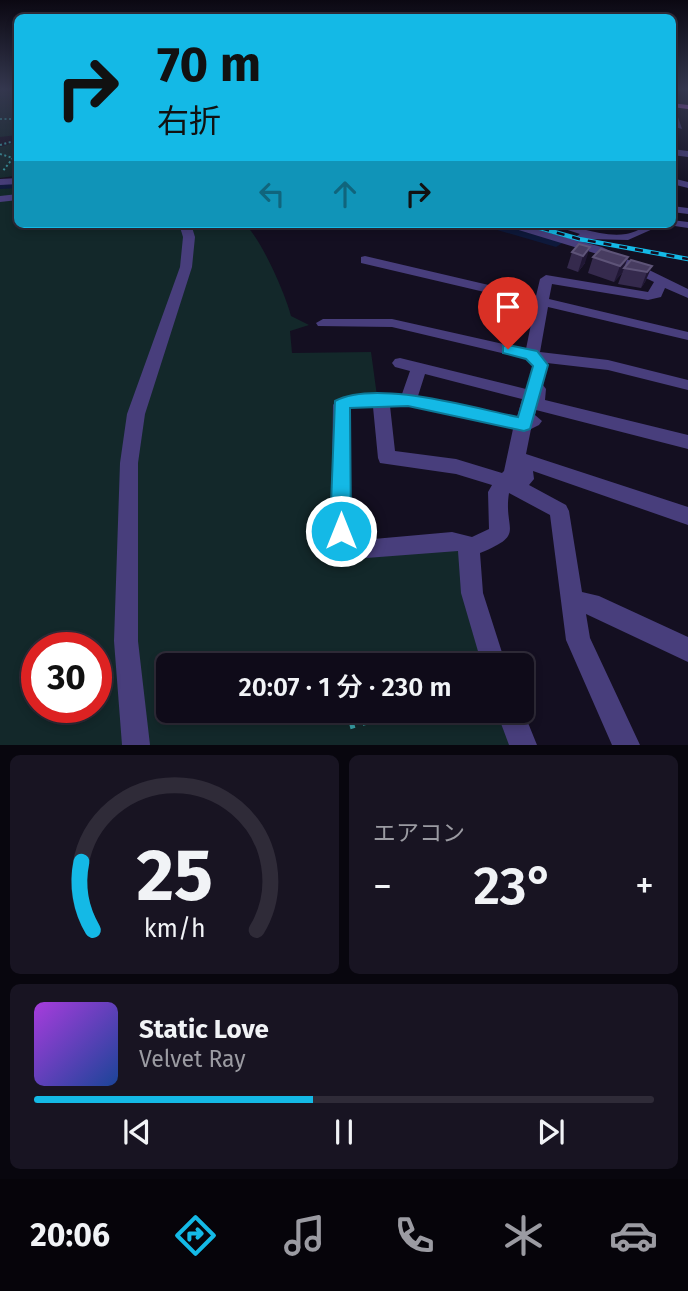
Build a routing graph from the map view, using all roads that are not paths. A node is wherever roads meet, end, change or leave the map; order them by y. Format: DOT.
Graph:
graph roads {
  1 [pos="186,228"];
  2 [pos="526,228"];
  3 [pos="574,228"];
  4 [pos="649,228"];
  5 [pos="580,239"];
  6 [pos="365,260"];
  7 [pos="661,282"];
  8 [pos="688,294"];
  9 [pos="540,299"];
  10 [pos="323,323"];
  11 [pos="688,336"];
  12 [pos="532,355"];
  13 [pos="400,363"];
  14 [pos="419,368"];
  15 [pos="688,385"];
  16 [pos="534,395"];
  17 [pos="381,400"];
  18 [pos="408,400"];
  19 [pos="524,425"];
  20 [pos="688,442"];
  21 [pos="516,485"];
  22 [pos="688,516"];
  23 [pos="469,548"];
  24 [pos="573,601"];
  25 [pos="688,650"];
  26 [pos="490,653"];
  27 [pos="514,723"];
  28 [pos="136,745"];
  29 [pos="523,745"];
  30 [pos="626,745"];
  1 -- 28 [label="street"];
  2 -- 5 [label="street"];
  3 -- 5 [label="street"];
  4 -- 5 [label="street"];
  5 -- 7 [label="street"];
  6 -- 9 [label="street"];
  7 -- 8 [label="street"];
  7 -- 9 [label="street"];
  9 -- 11 [label="street"];
  9 -- 12 [label="street"];
  10 -- 12 [label="street"];
  12 -- 15 [label="street"];
  12 -- 16 [label="street"];
  13 -- 14 [label="street"];
  14 -- 16 [label="street"];
  14 -- 18 [label="street"];
  16 -- 19 [label="street"];
  16 -- 20 [label="street"];
  17 -- 18 [label="street"];
  17 -- 21 [label="street"];
  17 -- 23 [label="street"];
  18 -- 19 [label="street"];
  19 -- 21 [label="street"];
  21 -- 22 [label="street"];
  21 -- 23 [label="street"];
  21 -- 24 [label="street"];
  23 -- 26 [label="street"];
  24 -- 25 [label="street"];
  24 -- 30 [label="street"];
  27 -- 29 [label="street"];
}
